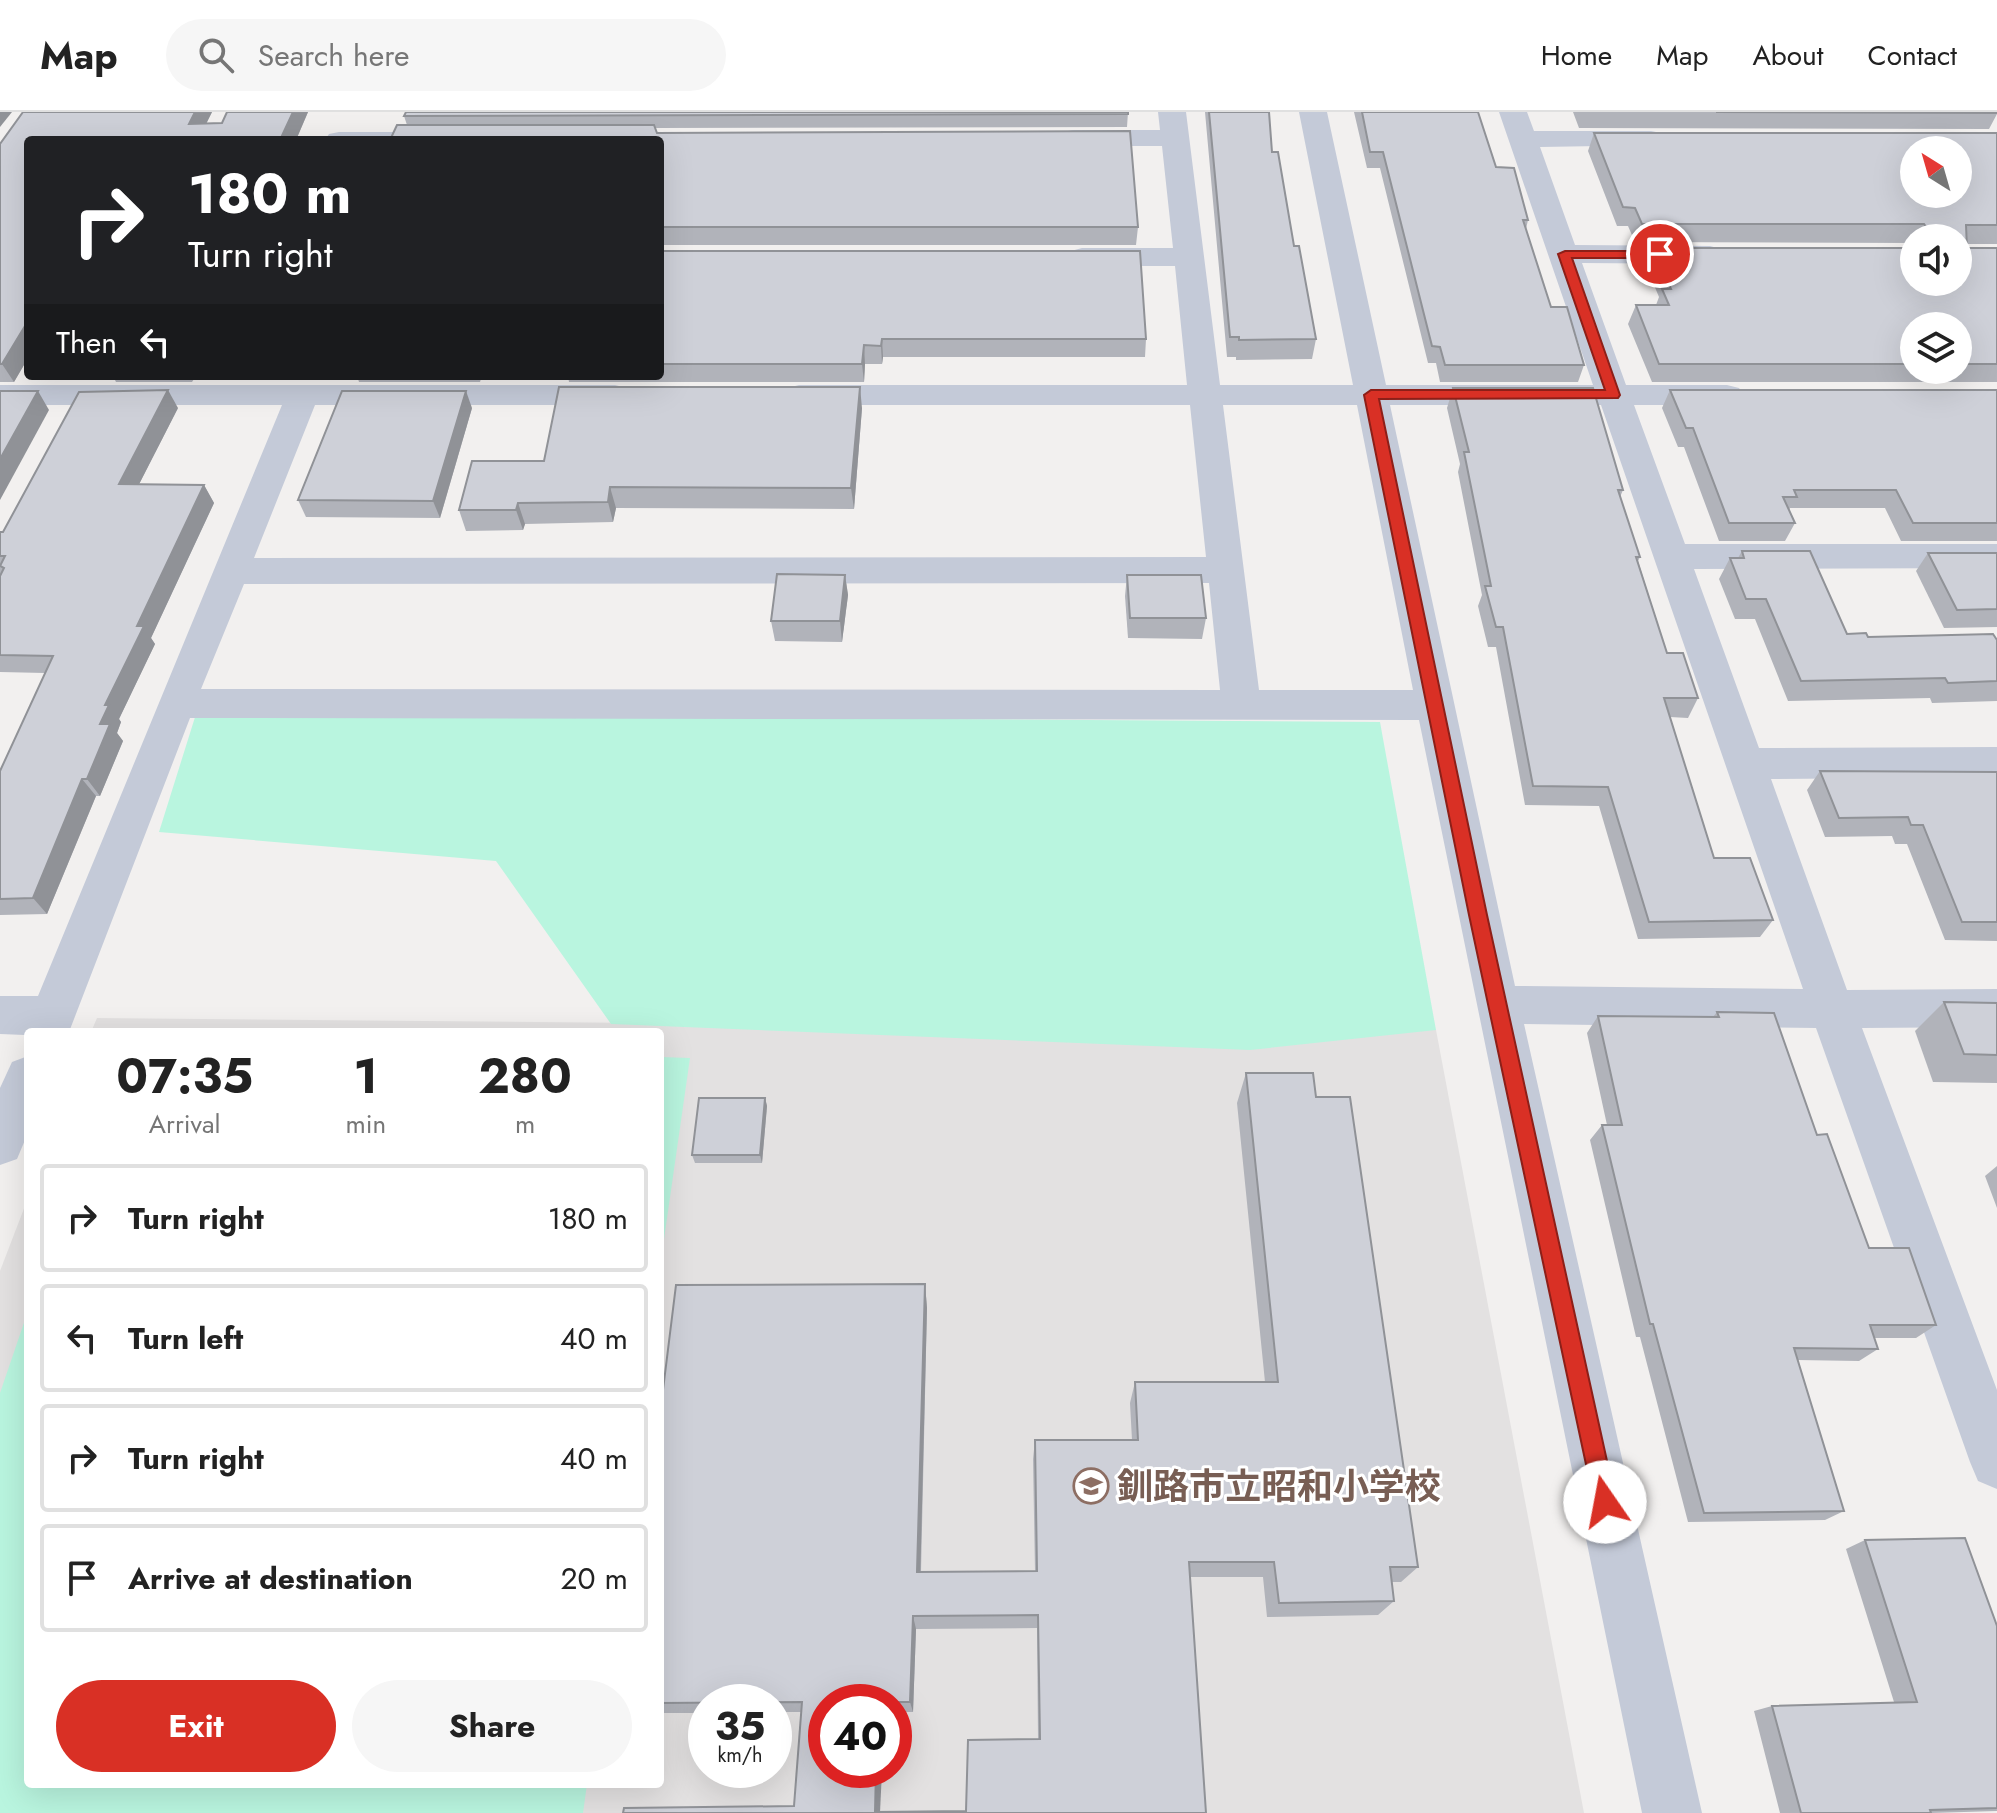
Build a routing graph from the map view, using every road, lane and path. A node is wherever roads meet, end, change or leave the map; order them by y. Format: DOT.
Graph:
graph roads {
  1 [pos="1313,112"];
  2 [pos="1173,125"];
  3 [pos="1518,125"];
  4 [pos="1048,138"];
  5 [pos="1680,139"];
  6 [pos="1565,254"];
  7 [pos="1739,255"];
  8 [pos="1050,257"];
  9 [pos="1191,257"];
  10 [pos="0,395"];
  11 [pos="303,395"];
  12 [pos="651,395"];
  13 [pos="762,395"];
  14 [pos="1205,395"];
  15 [pos="1371,395"];
  16 [pos="1613,395"];
  17 [pos="1757,395"];
  18 [pos="76,398"];
  19 [pos="1997,556"];
  20 [pos="1673,557"];
  21 [pos="1225,570"];
  22 [pos="230,571"];
  23 [pos="176,703"];
  24 [pos="1241,704"];
  25 [pos="1434,705"];
  26 [pos="1997,762"];
  27 [pos="1745,764"];
  28 [pos="1497,1005"];
  29 [pos="1997,1008"];
  30 [pos="1832,1009"];
  31 [pos="0,1015"];
  32 [pos="49,1024"];
  33 [pos="24,1086"];
  34 [pos="0,1144"];
  35 [pos="1997,1462"];
  36 [pos="1672,1813"];
  1 -- 15 [label="street"];
  2 -- 4 [label="street"];
  2 -- 9 [label="street"];
  3 -- 5 [label="street"];
  3 -- 6 [label="street"];
  6 -- 7 [label="street"];
  6 -- 16 [label="street"];
  8 -- 9 [label="street"];
  9 -- 14 [label="street"];
  10 -- 18 [label="street"];
  11 -- 12 [label="street"];
  11 -- 18 [label="street"];
  11 -- 22 [label="street"];
  13 -- 14 [label="street"];
  14 -- 15 [label="street"];
  14 -- 21 [label="street"];
  15 -- 16 [label="street"];
  15 -- 25 [label="street"];
  16 -- 17 [label="street"];
  16 -- 20 [label="street"];
  19 -- 20 [label="street"];
  20 -- 27 [label="street"];
  21 -- 22 [label="street"];
  21 -- 24 [label="street"];
  22 -- 23 [label="street"];
  23 -- 24 [label="street"];
  23 -- 32 [label="street"];
  24 -- 25 [label="street"];
  25 -- 28 [label="street"];
  26 -- 27 [label="street"];
  27 -- 30 [label="street"];
  28 -- 30 [label="street"];
  28 -- 36 [label="street"];
  29 -- 30 [label="street"];
  30 -- 35 [label="street"];
  31 -- 32 [label="street"];
  33 -- 34 [label="street"];
}
